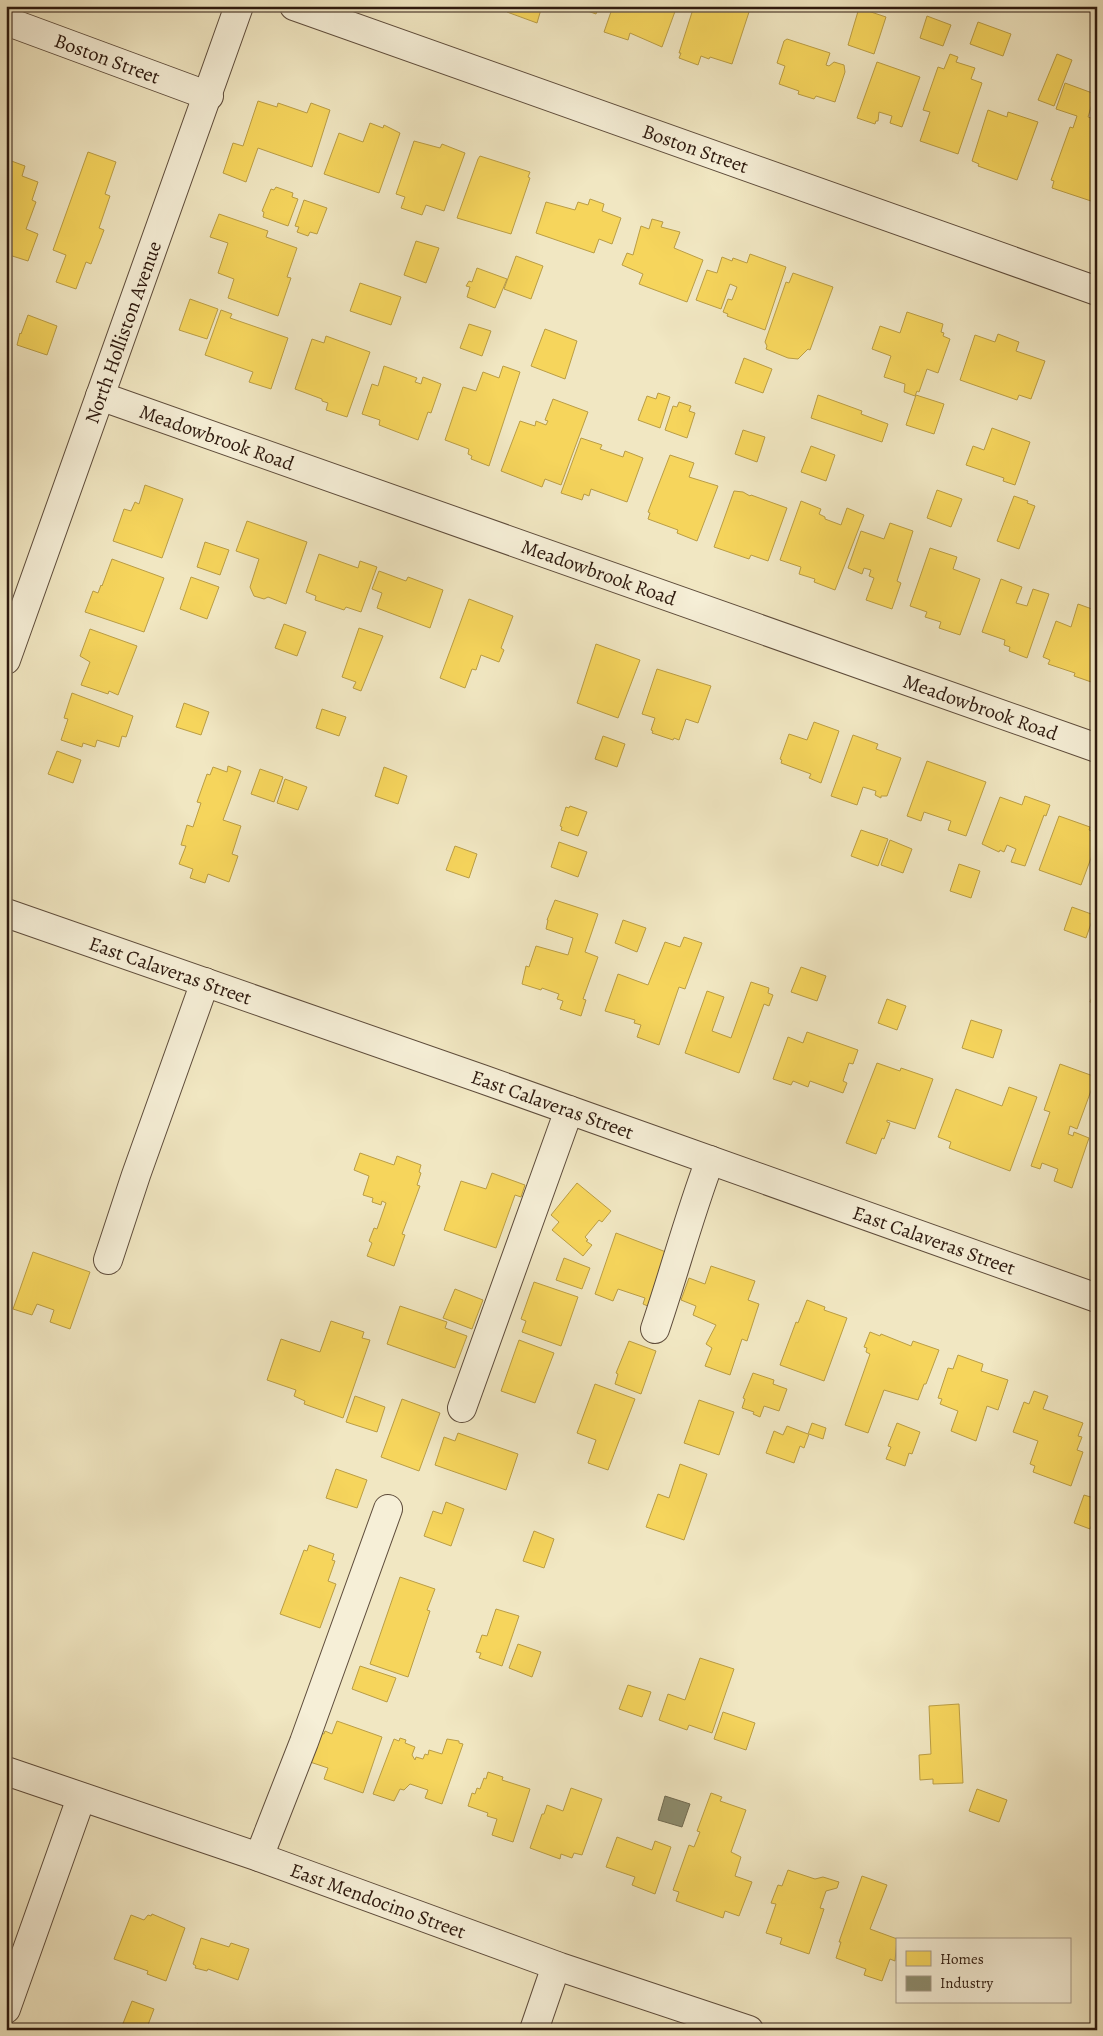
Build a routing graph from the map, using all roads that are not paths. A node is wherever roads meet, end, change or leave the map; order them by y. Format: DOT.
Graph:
graph roads {
  1 [pos="239,6"];
  2 [pos="294,6"];
  3 [pos="6,21"];
  4 [pos="209,96"];
  5 [pos="1097,291"];
  6 [pos="100,396"];
  7 [pos="6,660"];
  8 [pos="1097,748"];
  9 [pos="6,913"];
  10 [pos="205,982"];
  11 [pos="569,1110"];
  12 [pos="710,1160"];
  13 [pos="108,1260"];
  14 [pos="1097,1298"];
  15 [pos="655,1330"];
  16 [pos="462,1408"];
  17 [pos="388,1509"];
  18 [pos="6,1771"];
  19 [pos="81,1798"];
  20 [pos="259,1857"];
  21 [pos="556,1966"];
  22 [pos="6,2009"];
  23 [pos="534,2030"];
  24 [pos="749,2030"];
  1 -- 4 [label="street, North Holliston Avenue"];
  2 -- 5 [label="street, Boston Street"];
  3 -- 4 [label="street, Boston Street"];
  4 -- 6 [label="street, North Holliston Avenue"];
  6 -- 7 [label="street, North Holliston Avenue"];
  6 -- 8 [label="street, Meadowbrook Road"];
  9 -- 10 [label="street, East Calaveras Street"];
  10 -- 11 [label="street, East Calaveras Street"];
  10 -- 13 [label="street"];
  11 -- 12 [label="street, East Calaveras Street"];
  11 -- 16 [label="street"];
  12 -- 14 [label="street, East Calaveras Street"];
  12 -- 15 [label="street"];
  17 -- 20 [label="street"];
  18 -- 19 [label="street, East Mendocino Street"];
  19 -- 20 [label="street, East Mendocino Street"];
  19 -- 22 [label="street"];
  20 -- 21 [label="street, East Mendocino Street"];
  21 -- 23 [label="street"];
  21 -- 24 [label="street, East Mendocino Street"];
}
